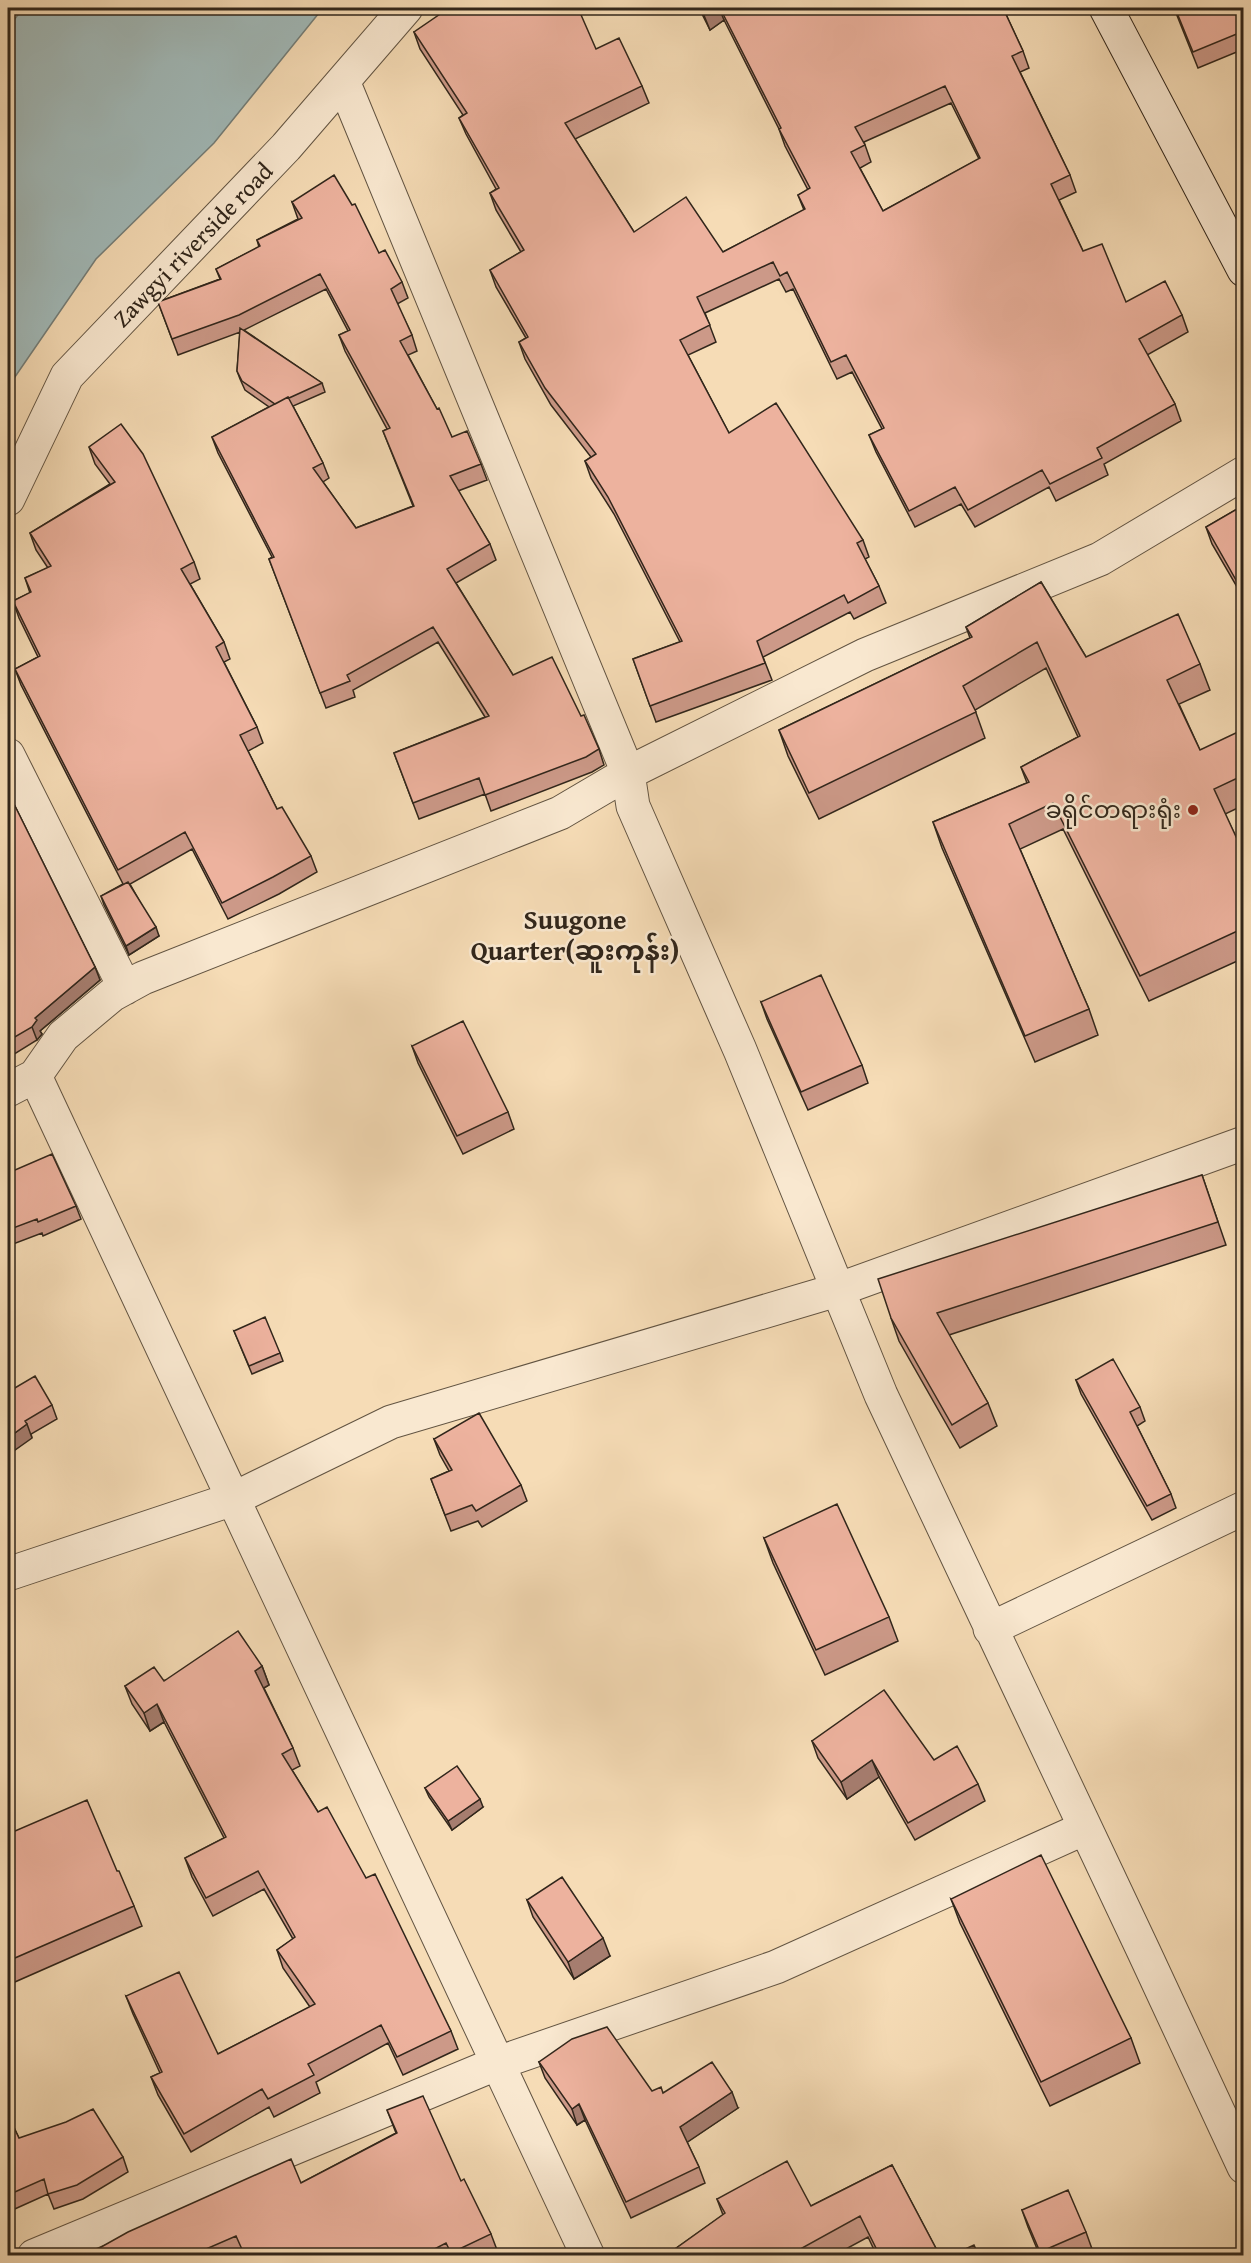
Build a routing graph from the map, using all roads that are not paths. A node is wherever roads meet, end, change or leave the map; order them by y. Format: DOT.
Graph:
graph roads {
  1 [pos="406,8"];
  2 [pos="1106,8"];
  3 [pos="343,81"];
  4 [pos="1244,270"];
  5 [pos="1244,473"];
  6 [pos="8,500"];
  7 [pos="8,755"];
  8 [pos="628,773"];
  9 [pos="125,988"];
  10 [pos="21,1083"];
  11 [pos="1244,1143"];
  12 [pos="837,1290"];
  13 [pos="233,1498"];
  14 [pos="1244,1508"];
  15 [pos="8,1574"];
  16 [pos="990,1629"];
  17 [pos="1085,1828"];
  18 [pos="498,2063"];
  19 [pos="1244,2167"];
  20 [pos="34,2256"];
  21 [pos="588,2256"];
  1 -- 3 [label="street, Zawgyi riverside road"];
  2 -- 4 [label="street"];
  3 -- 6 [label="street, Zawgyi riverside road"];
  3 -- 8 [label="street"];
  5 -- 8 [label="street"];
  7 -- 9 [label="street"];
  8 -- 9 [label="street"];
  8 -- 12 [label="street"];
  9 -- 10 [label="street"];
  10 -- 13 [label="street"];
  11 -- 12 [label="street"];
  12 -- 13 [label="street"];
  12 -- 16 [label="street"];
  13 -- 15 [label="street"];
  13 -- 18 [label="street"];
  14 -- 16 [label="street"];
  16 -- 17 [label="street"];
  17 -- 18 [label="street"];
  17 -- 19 [label="street"];
  18 -- 20 [label="street"];
  18 -- 21 [label="street"];
}
